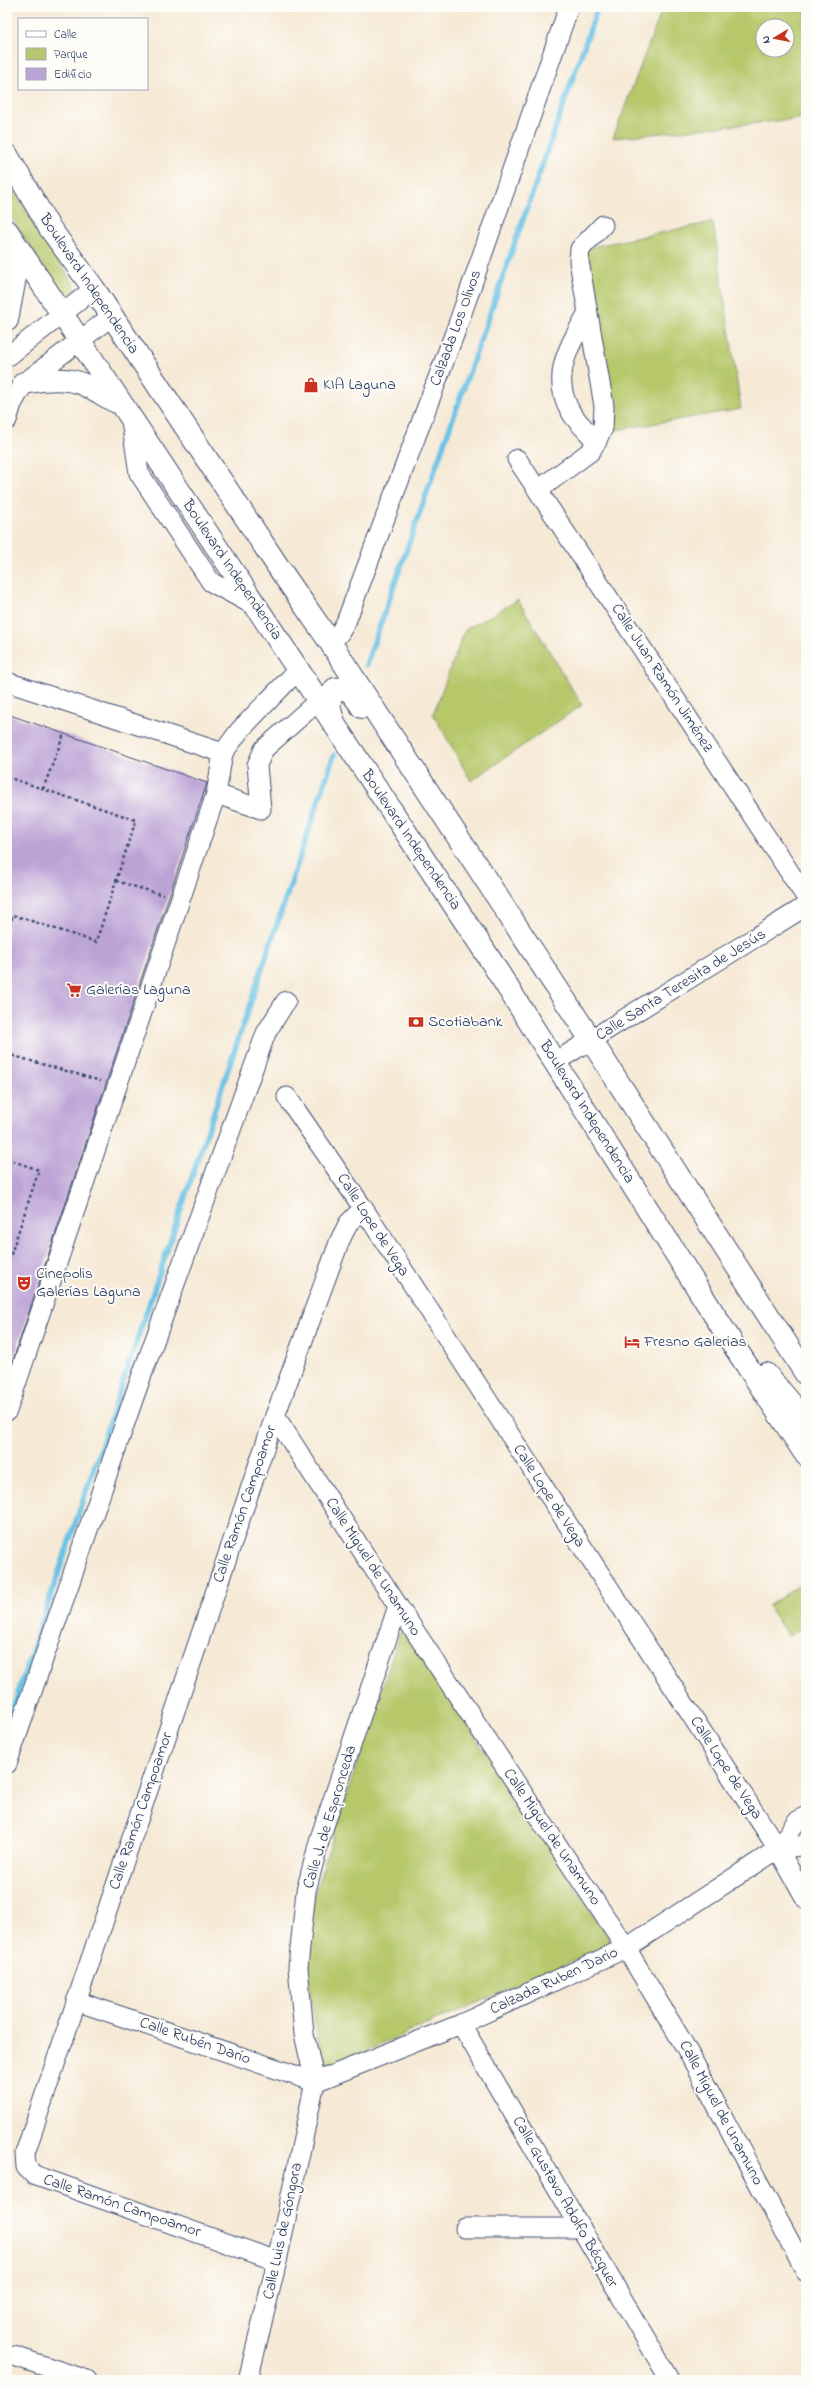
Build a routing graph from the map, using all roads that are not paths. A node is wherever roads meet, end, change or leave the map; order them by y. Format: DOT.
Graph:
graph roads {
  1 [pos="570,7"];
  2 [pos="7,155"];
  3 [pos="603,225"];
  4 [pos="11,237"];
  5 [pos="94,289"];
  6 [pos="587,314"];
  7 [pos="62,315"];
  8 [pos="112,316"];
  9 [pos="7,320"];
  10 [pos="79,341"];
  11 [pos="7,357"];
  12 [pos="24,383"];
  13 [pos="126,412"];
  14 [pos="7,420"];
  15 [pos="597,442"];
  16 [pos="517,459"];
  17 [pos="538,490"];
  18 [pos="330,642"];
  19 [pos="298,670"];
  20 [pos="7,682"];
  21 [pos="318,701"];
  22 [pos="338,729"];
  23 [pos="223,753"];
  24 [pos="216,794"];
  25 [pos="433,800"];
  26 [pos="806,897"];
  27 [pos="806,906"];
  28 [pos="286,1000"];
  29 [pos="591,1040"];
  30 [pos="556,1062"];
  31 [pos="287,1097"];
  32 [pos="363,1208"];
  33 [pos="734,1346"];
  34 [pos="806,1374"];
  35 [pos="7,1411"];
  36 [pos="275,1416"];
  37 [pos="806,1421"];
  38 [pos="806,1455"];
  39 [pos="398,1606"];
  40 [pos="7,1764"];
  41 [pos="806,1816"];
  42 [pos="806,1845"];
  43 [pos="778,1848"];
  44 [pos="806,1899"];
  45 [pos="626,1948"];
  46 [pos="76,2001"];
  47 [pos="461,2024"];
  48 [pos="315,2082"];
  49 [pos="464,2228"];
  50 [pos="581,2228"];
  51 [pos="277,2261"];
  52 [pos="806,2272"];
  53 [pos="14,2356"];
  54 [pos="87,2380"];
  55 [pos="248,2380"];
  56 [pos="670,2380"];
  1 -- 18 [label="street, Calzada Los Olivos"];
  2 -- 5 [label="main road, Boulevard Independencia"];
  3 -- 6 [label="street"];
  4 -- 7 [label="main road, Boulevard Independencia"];
  4 -- 9 [label="main road"];
  5 -- 7 [label="street"];
  5 -- 8 [label="main road, Boulevard Independencia"];
  6 -- 15 [label="street"];
  6 -- 15 [label="street"];
  7 -- 10 [label="main road, Boulevard Independencia"];
  7 -- 11 [label="street"];
  8 -- 10 [label="street"];
  8 -- 18 [label="main road, Boulevard Independencia"];
  10 -- 12 [label="street"];
  10 -- 13 [label="main road, Boulevard Independencia"];
  12 -- 13 [label="main road"];
  12 -- 14 [label="street"];
  13 -- 19 [label="main road, Boulevard Independencia"];
  15 -- 17 [label="street"];
  16 -- 17 [label="street, Calle Juan Ramón Jiménez"];
  17 -- 26 [label="street, Calle Juan Ramón Jiménez"];
  18 -- 25 [label="main road, Boulevard Independencia"];
  19 -- 21 [label="main road, Boulevard Independencia"];
  19 -- 23 [label="street"];
  20 -- 23 [label="street"];
  21 -- 22 [label="main road, Boulevard Independencia"];
  21 -- 24 [label="street"];
  22 -- 25 [label="main road"];
  22 -- 30 [label="main road, Boulevard Independencia"];
  23 -- 24 [label="street"];
  24 -- 35 [label="street"];
  25 -- 29 [label="main road, Boulevard Independencia"];
  27 -- 29 [label="street, Calle Santa Teresita de Jesús"];
  28 -- 40 [label="street"];
  29 -- 30 [label="street, Calle Santa Teresita de Jesús"];
  29 -- 34 [label="main road, Boulevard Independencia"];
  30 -- 33 [label="main road, Boulevard Independencia"];
  31 -- 32 [label="street, Calle Lope de Vega"];
  32 -- 36 [label="street, Calle Ramón Campoamor"];
  32 -- 43 [label="street, Calle Lope de Vega"];
  33 -- 37 [label="main road"];
  33 -- 38 [label="main road, Boulevard Independencia"];
  36 -- 39 [label="street, Calle Miguel de Unamuno"];
  36 -- 46 [label="street, Calle Ramón Campoamor"];
  39 -- 45 [label="street, Calle Miguel de Unamuno"];
  39 -- 48 [label="street, Calle J. de Espronceda"];
  41 -- 43 [label="street, Calzada Ruben Dario"];
  42 -- 43 [label="street, Calzada Ruben Dario"];
  43 -- 44 [label="street, Calle Lope de Vega"];
  43 -- 45 [label="street, Calzada Ruben Dario"];
  45 -- 47 [label="street, Calzada Ruben Dario"];
  45 -- 52 [label="street, Calle Miguel de Unamuno"];
  46 -- 48 [label="street, Calle Rubén Darío"];
  46 -- 51 [label="street, Calle Ramón Campoamor"];
  47 -- 48 [label="street, Calzada Ruben Dario"];
  47 -- 50 [label="street, Calle Gustavo Adolfo Bécquer"];
  48 -- 51 [label="street, Calle Luis de Góngora"];
  49 -- 50 [label="street"];
  50 -- 56 [label="street, Calle Gustavo Adolfo Bécquer"];
  51 -- 55 [label="street, Calle Luis de Góngora"];
  53 -- 54 [label="street"];
}
